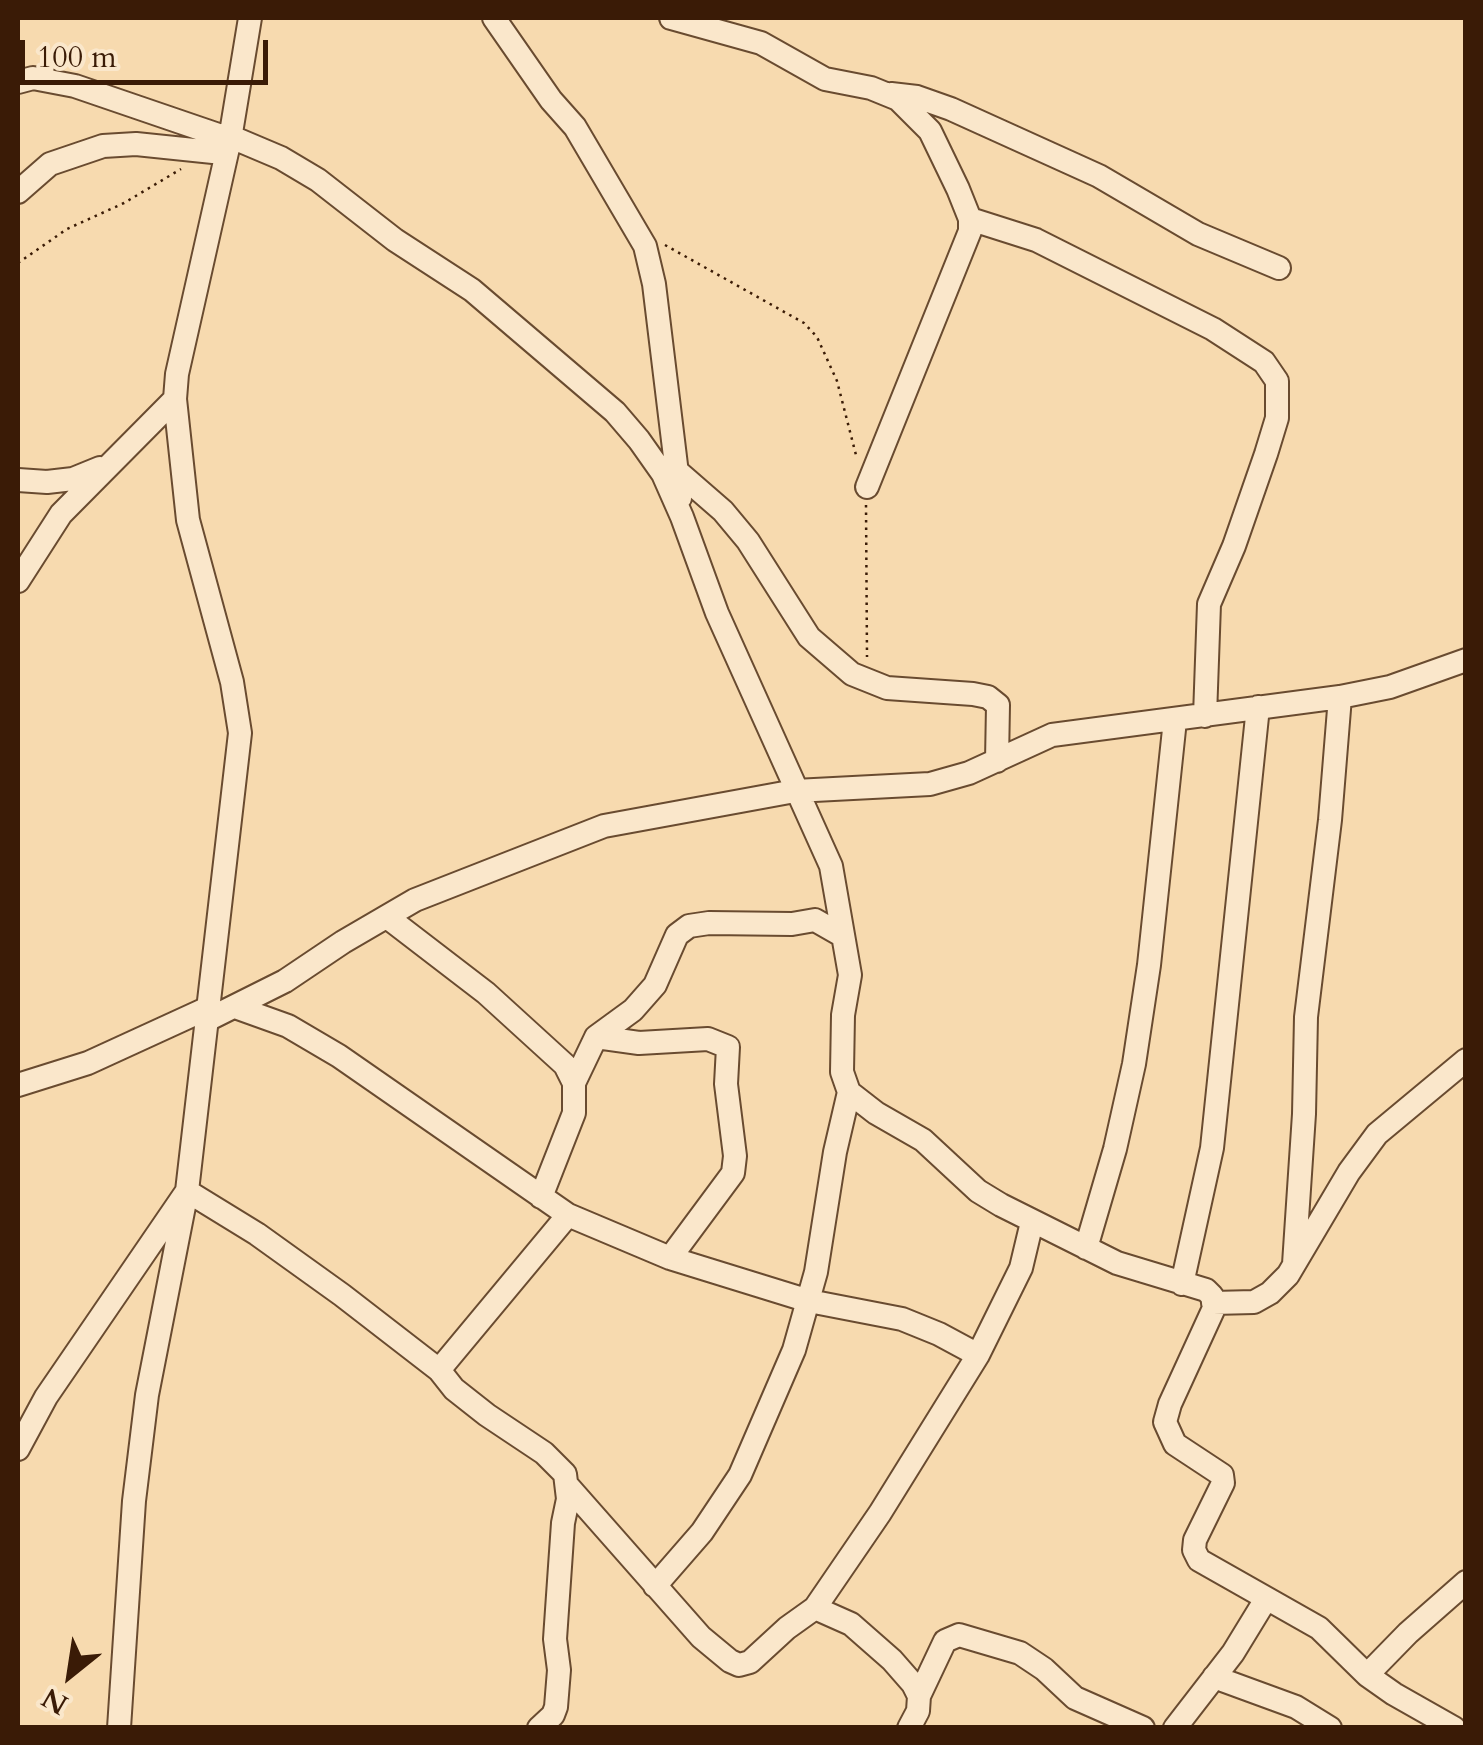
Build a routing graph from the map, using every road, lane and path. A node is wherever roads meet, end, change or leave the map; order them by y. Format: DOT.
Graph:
graph roads {
  1 [pos="250,18"];
  2 [pos="494,18"];
  3 [pos="671,18"];
  4 [pos="18,82"];
  5 [pos="887,93"];
  6 [pos="224,142"];
  7 [pos="184,168"];
  8 [pos="18,192"];
  9 [pos="970,219"];
  10 [pos="638,230"];
  11 [pos="18,263"];
  12 [pos="1279,268"];
  13 [pos="175,399"];
  14 [pos="108,465"];
  15 [pos="677,471"];
  16 [pos="18,480"];
  17 [pos="867,487"];
  18 [pos="682,517"];
  19 [pos="18,580"];
  20 [pos="1466,660"];
  21 [pos="870,682"];
  22 [pos="1340,697"];
  23 [pos="1258,708"];
  24 [pos="1205,716"];
  25 [pos="1175,720"];
  26 [pos="996,761"];
  27 [pos="796,790"];
  28 [pos="387,917"];
  29 [pos="843,936"];
  30 [pos="236,1007"];
  31 [pos="207,1014"];
  32 [pos="596,1037"];
  33 [pos="1466,1060"];
  34 [pos="574,1083"];
  35 [pos="18,1085"];
  36 [pos="849,1092"];
  37 [pos="188,1191"];
  38 [pos="541,1197"];
  39 [pos="568,1215"];
  40 [pos="1032,1222"];
  41 [pos="1086,1248"];
  42 [pos="670,1258"];
  43 [pos="1294,1264"];
  44 [pos="1182,1284"];
  45 [pos="808,1301"];
  46 [pos="1213,1303"];
  47 [pos="978,1356"];
  48 [pos="439,1370"];
  49 [pos="18,1450"];
  50 [pos="568,1485"];
  51 [pos="1466,1582"];
  52 [pos="655,1586"];
  53 [pos="1266,1599"];
  54 [pos="814,1608"];
  55 [pos="1367,1675"];
  56 [pos="1214,1677"];
  57 [pos="919,1696"];
  58 [pos="119,1728"];
  59 [pos="539,1728"];
  60 [pos="909,1728"];
  61 [pos="1143,1728"];
  62 [pos="1174,1728"];
  63 [pos="1330,1728"];
  64 [pos="1454,1728"];
  1 -- 6 [label="street"];
  2 -- 10 [label="street"];
  3 -- 5 [label="street"];
  4 -- 6 [label="street"];
  5 -- 9 [label="street"];
  5 -- 12 [label="street"];
  6 -- 8 [label="street"];
  6 -- 13 [label="street"];
  6 -- 18 [label="street"];
  7 -- 11 [label="path"];
  9 -- 17 [label="street"];
  9 -- 24 [label="street"];
  10 -- 15 [label="street"];
  10 -- 17 [label="path"];
  13 -- 14 [label="street"];
  13 -- 31 [label="street"];
  14 -- 16 [label="street"];
  14 -- 19 [label="street"];
  15 -- 18 [label="street"];
  15 -- 21 [label="street"];
  17 -- 21 [label="path"];
  18 -- 27 [label="street"];
  20 -- 22 [label="street"];
  21 -- 26 [label="street"];
  22 -- 23 [label="street"];
  22 -- 43 [label="street"];
  23 -- 24 [label="street"];
  23 -- 44 [label="street"];
  24 -- 25 [label="street"];
  25 -- 26 [label="street"];
  25 -- 41 [label="street"];
  26 -- 27 [label="street"];
  27 -- 28 [label="street"];
  27 -- 29 [label="street"];
  28 -- 30 [label="street"];
  28 -- 34 [label="street"];
  29 -- 32 [label="street"];
  29 -- 36 [label="street"];
  30 -- 31 [label="street"];
  30 -- 38 [label="street"];
  31 -- 35 [label="street"];
  31 -- 37 [label="street"];
  32 -- 34 [label="street"];
  32 -- 42 [label="street"];
  33 -- 43 [label="street"];
  34 -- 38 [label="street"];
  36 -- 40 [label="street"];
  36 -- 45 [label="street"];
  37 -- 48 [label="street"];
  37 -- 49 [label="street"];
  37 -- 58 [label="street"];
  38 -- 39 [label="street"];
  39 -- 42 [label="street"];
  39 -- 48 [label="street"];
  40 -- 41 [label="street"];
  40 -- 47 [label="street"];
  41 -- 44 [label="street"];
  42 -- 45 [label="street"];
  43 -- 46 [label="street"];
  44 -- 46 [label="street"];
  45 -- 47 [label="street"];
  45 -- 52 [label="street"];
  46 -- 53 [label="street"];
  47 -- 54 [label="street"];
  48 -- 50 [label="street"];
  50 -- 52 [label="street"];
  50 -- 59 [label="street"];
  51 -- 55 [label="street"];
  52 -- 54 [label="street"];
  53 -- 55 [label="street"];
  53 -- 56 [label="street"];
  54 -- 57 [label="street"];
  55 -- 64 [label="street"];
  56 -- 62 [label="street"];
  56 -- 63 [label="street"];
  57 -- 60 [label="street"];
  57 -- 61 [label="street"];
}
